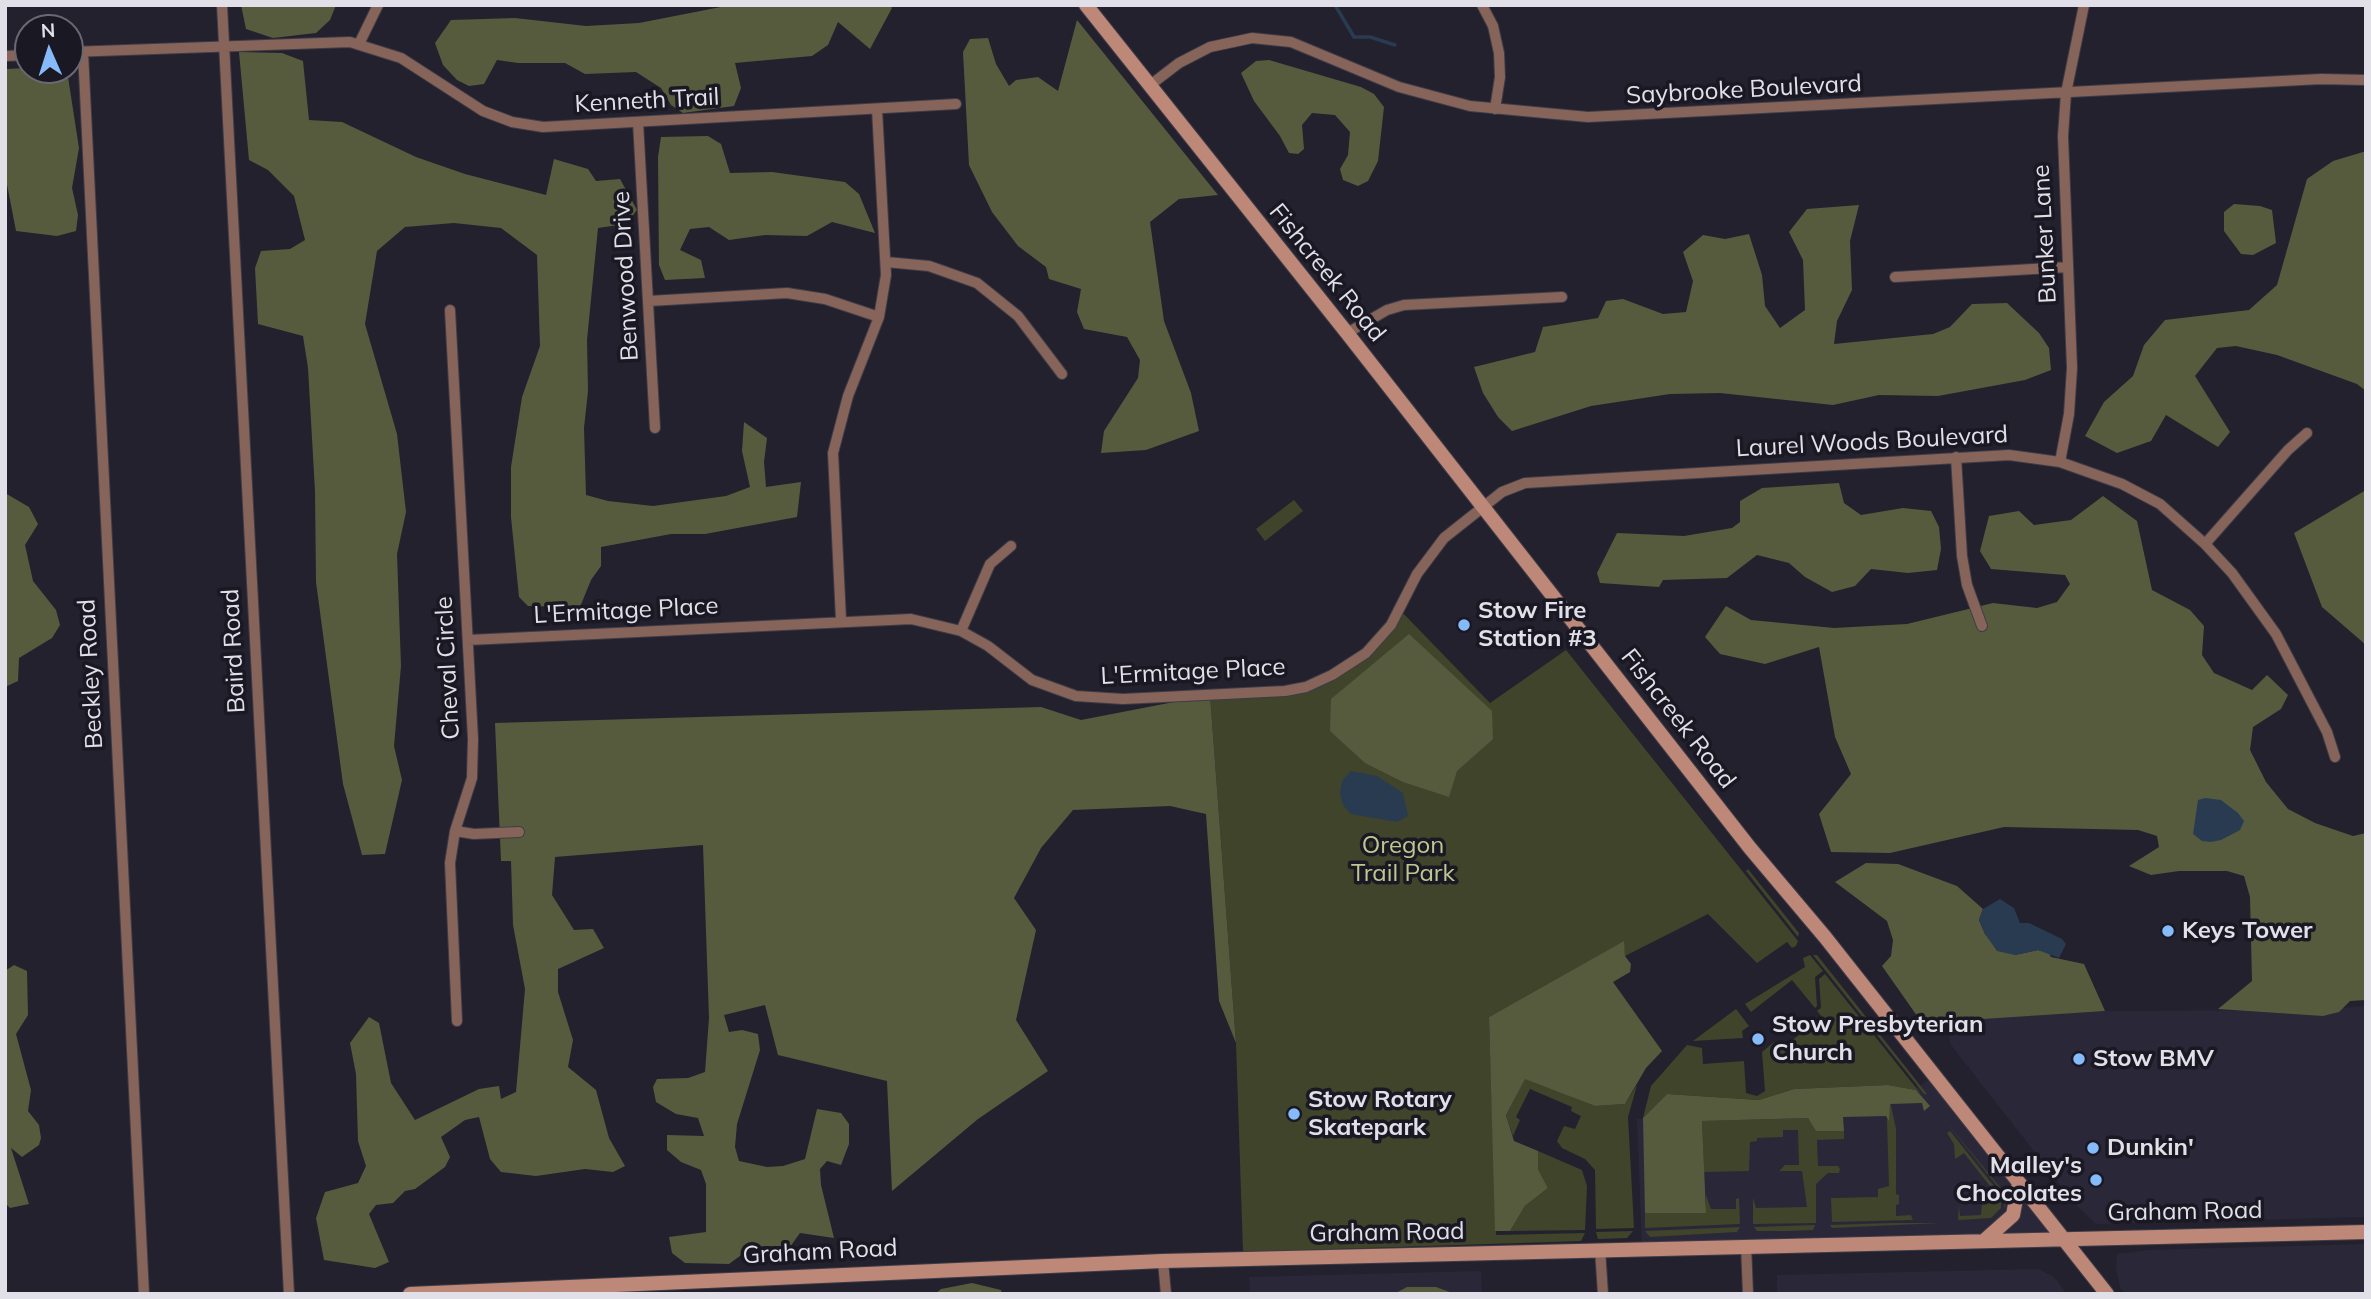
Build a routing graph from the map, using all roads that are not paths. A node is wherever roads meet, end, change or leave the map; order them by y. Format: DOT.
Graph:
graph roads {
  1 [pos="222,5"];
  2 [pos="379,5"];
  3 [pos="1086,5"];
  4 [pos="1482,5"];
  5 [pos="2084,5"];
  6 [pos="359,44"];
  7 [pos="224,45"];
  8 [pos="84,52"];
  9 [pos="84,72"];
  10 [pos="2366,80"];
  11 [pos="1149,86"];
  12 [pos="2066,93"];
  13 [pos="956,104"];
  14 [pos="877,109"];
  15 [pos="1495,109"];
  16 [pos="638,122"];
  17 [pos="886,262"];
  18 [pos="2068,267"];
  19 [pos="1895,277"];
  20 [pos="1562,297"];
  21 [pos="649,301"];
  22 [pos="450,310"];
  23 [pos="879,317"];
  24 [pos="1347,333"];
  25 [pos="1062,374"];
  26 [pos="655,428"];
  27 [pos="2307,433"];
  28 [pos="1956,457"];
  29 [pos="2060,462"];
  30 [pos="1481,507"];
  31 [pos="2205,544"];
  32 [pos="1011,546"];
  33 [pos="841,620"];
  34 [pos="1982,626"];
  35 [pos="961,631"];
  36 [pos="468,640"];
  37 [pos="2335,757"];
  38 [pos="455,831"];
  39 [pos="519,832"];
  40 [pos="457,1021"];
  41 [pos="2019,1183"];
  42 [pos="2366,1231"];
  43 [pos="2061,1237"];
  44 [pos="1986,1239"];
  45 [pos="1746,1245"];
  46 [pos="1600,1249"];
  47 [pos="1163,1261"];
  48 [pos="144,1294"];
  49 [pos="289,1294"];
  50 [pos="410,1294"];
  51 [pos="1166,1294"];
  52 [pos="1603,1294"];
  53 [pos="1748,1294"];
  54 [pos="2107,1294"];
  1 -- 7 [label="street, Baird Road"];
  2 -- 6 [label="street"];
  3 -- 11 [label="main road, Fishcreek Road"];
  4 -- 15 [label="street"];
  5 -- 12 [label="street, Bunker Lane"];
  6 -- 7 [label="street, Kenneth Trail"];
  6 -- 16 [label="street, Kenneth Trail"];
  7 -- 8 [label="street, Kenneth Trail"];
  7 -- 49 [label="street, Baird Road"];
  9 -- 48 [label="street, Beckley Road"];
  10 -- 12 [label="street, Saybrooke Boulevard"];
  11 -- 15 [label="street, Saybrooke Boulevard"];
  11 -- 24 [label="main road, Fishcreek Road"];
  12 -- 15 [label="street, Saybrooke Boulevard"];
  12 -- 18 [label="street, Bunker Lane"];
  13 -- 14 [label="street, Kenneth Trail"];
  14 -- 16 [label="street, Kenneth Trail"];
  14 -- 17 [label="street"];
  16 -- 21 [label="street, Benwood Drive"];
  17 -- 23 [label="street"];
  17 -- 25 [label="street"];
  18 -- 19 [label="street"];
  18 -- 29 [label="street, Bunker Lane"];
  20 -- 24 [label="street"];
  21 -- 23 [label="street"];
  21 -- 26 [label="street, Benwood Drive"];
  22 -- 36 [label="street, Cheval Circle"];
  23 -- 33 [label="street"];
  24 -- 30 [label="main road, Fishcreek Road"];
  27 -- 31 [label="street"];
  28 -- 29 [label="street, Laurel Woods Boulevard"];
  28 -- 30 [label="street, Laurel Woods Boulevard"];
  28 -- 34 [label="street"];
  29 -- 31 [label="street, Laurel Woods Boulevard"];
  30 -- 35 [label="street, L'Ermitage Place"];
  30 -- 41 [label="main road, Fishcreek Road"];
  31 -- 37 [label="street, Laurel Woods Boulevard"];
  32 -- 35 [label="street"];
  33 -- 35 [label="street, L'Ermitage Place"];
  33 -- 36 [label="street, L'Ermitage Place"];
  36 -- 38 [label="street, Cheval Circle"];
  38 -- 39 [label="street"];
  38 -- 40 [label="street, Cheval Circle"];
  41 -- 43 [label="main road, Fishcreek Road"];
  41 -- 44 [label="main road"];
  42 -- 43 [label="main road, Graham Road"];
  43 -- 44 [label="main road, Graham Road"];
  43 -- 54 [label="main road, Fishcreek Road"];
  44 -- 45 [label="main road, Graham Road"];
  45 -- 46 [label="main road, Graham Road"];
  45 -- 53 [label="street"];
  46 -- 47 [label="main road, Graham Road"];
  46 -- 52 [label="street"];
  47 -- 50 [label="main road, Graham Road"];
  47 -- 51 [label="street"];
}
